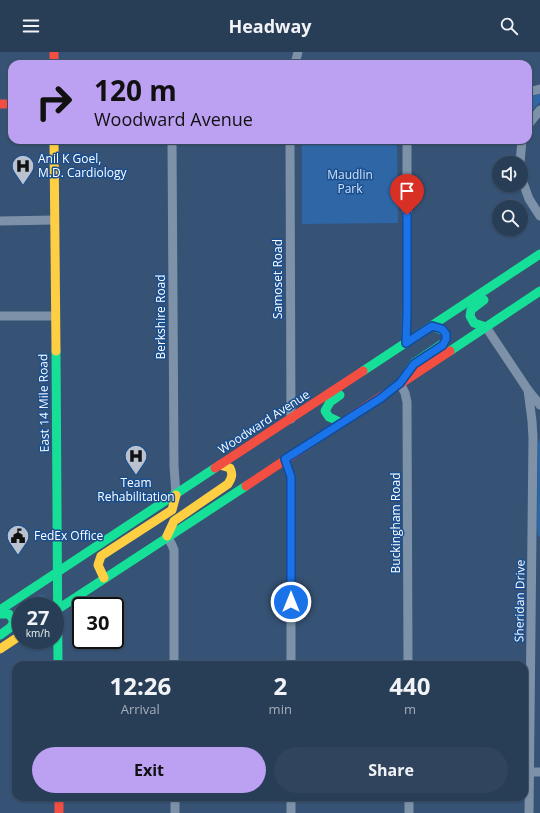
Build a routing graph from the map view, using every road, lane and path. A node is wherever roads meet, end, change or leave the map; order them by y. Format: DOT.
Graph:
graph roads {
  1 [pos="540,110"];
  2 [pos="532,119"];
  3 [pos="54,144"];
  4 [pos="172,144"];
  5 [pos="290,144"];
  6 [pos="406,144"];
  7 [pos="522,144"];
  8 [pos="521,156"];
  9 [pos="526,192"];
  10 [pos="540,216"];
  11 [pos="0,220"];
  12 [pos="54,220"];
  13 [pos="540,254"];
  14 [pos="529,261"];
  15 [pos="540,291"];
  16 [pos="0,316"];
  17 [pos="55,316"];
  18 [pos="432,326"];
  19 [pos="486,328"];
  20 [pos="406,343"];
  21 [pos="400,383"];
  22 [pos="528,390"];
  23 [pos="540,405"];
  24 [pos="291,419"];
  25 [pos="342,422"];
  26 [pos="285,459"];
  27 [pos="220,465"];
  28 [pos="176,494"];
  29 [pos="167,536"];
  30 [pos="540,566"];
  31 [pos="57,572"];
  32 [pos="532,572"];
  33 [pos="104,578"];
  34 [pos="56,597"];
  35 [pos="64,605"];
  36 [pos="0,610"];
  37 [pos="0,614"];
  38 [pos="0,635"];
  39 [pos="12,641"];
  40 [pos="0,649"];
  41 [pos="57,649"];
  42 [pos="58,661"];
  43 [pos="174,661"];
  44 [pos="291,661"];
  45 [pos="408,661"];
  46 [pos="528,732"];
  47 [pos="528,772"];
  48 [pos="540,772"];
  49 [pos="528,792"];
  50 [pos="59,801"];
  51 [pos="175,801"];
  52 [pos="291,801"];
  53 [pos="409,801"];
  54 [pos="59,813"];
  55 [pos="175,813"];
  56 [pos="291,813"];
  57 [pos="409,813"];
  58 [pos="529,813"];
  1 -- 2 [label="street"];
  3 -- 12 [label="main road, East 14 Mile Road"];
  4 -- 28 [label="street, Berkshire Road"];
  5 -- 24 [label="street, Samoset Road"];
  6 -- 20 [label="street"];
  7 -- 8 [label="street"];
  9 -- 10 [label="street"];
  11 -- 12 [label="street"];
  12 -- 17 [label="main road, East 14 Mile Road"];
  13 -- 14 [label="main road, Woodward Avenue"];
  14 -- 18 [label="main road, Woodward Avenue"];
  14 -- 19 [label="main road"];
  15 -- 19 [label="main road"];
  16 -- 17 [label="street"];
  17 -- 31 [label="main road, East 14 Mile Road"];
  18 -- 20 [label="main road, Woodward Avenue"];
  18 -- 21 [label="main road"];
  19 -- 21 [label="main road"];
  19 -- 22 [label="street"];
  20 -- 24 [label="main road, Woodward Avenue"];
  20 -- 25 [label="main road"];
  21 -- 25 [label="main road"];
  21 -- 45 [label="street, Buckingham Road"];
  22 -- 23 [label="street"];
  22 -- 32 [label="street, Sheridan Drive"];
  24 -- 27 [label="main road, Woodward Avenue"];
  25 -- 26 [label="main road"];
  26 -- 29 [label="main road"];
  26 -- 44 [label="street"];
  27 -- 28 [label="main road, Woodward Avenue"];
  27 -- 29 [label="main road"];
  28 -- 31 [label="main road, Woodward Avenue"];
  28 -- 33 [label="main road"];
  29 -- 33 [label="main road"];
  29 -- 43 [label="street"];
  30 -- 32 [label="street"];
  31 -- 34 [label="main road, East 14 Mile Road"];
  31 -- 36 [label="main road, Woodward Avenue"];
  32 -- 46 [label="street, Sheridan Drive"];
  33 -- 35 [label="main road"];
  37 -- 38 [label="main road"];
  39 -- 40 [label="main road"];
  41 -- 42 [label="main road, East 14 Mile Road"];
  47 -- 48 [label="street"];
  49 -- 58 [label="street, Sheridan Drive"];
  50 -- 54 [label="main road"];
  51 -- 55 [label="street"];
  52 -- 56 [label="street"];
  53 -- 57 [label="street"];
}
